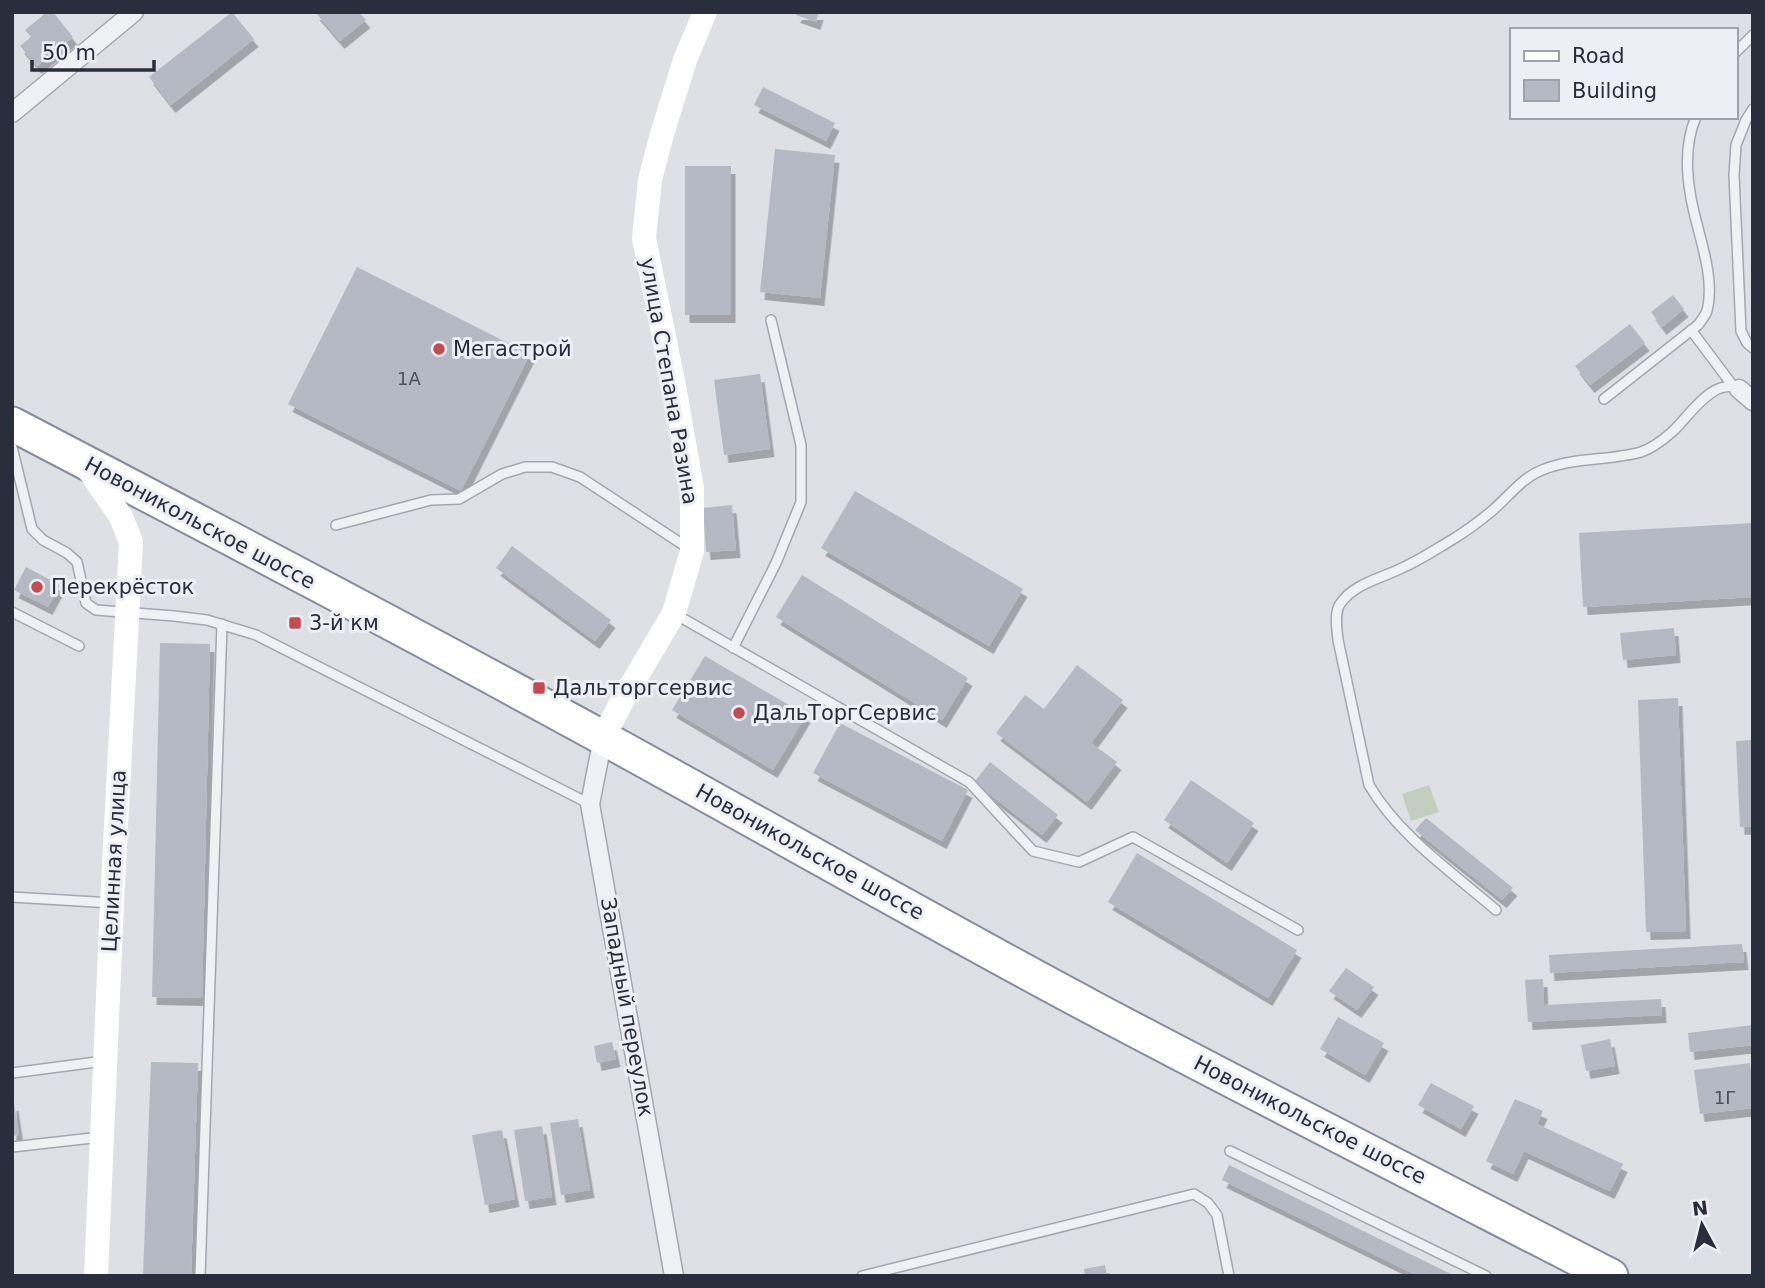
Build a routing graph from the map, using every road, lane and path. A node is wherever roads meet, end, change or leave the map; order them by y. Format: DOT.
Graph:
graph roads {
  1 [pos="134,12"];
  2 [pos="705,12"];
  3 [pos="1753,34"];
  4 [pos="1737,51"];
  5 [pos="1753,109"];
  6 [pos="12,113"];
  7 [pos="1695,119"];
  8 [pos="771,320"];
  9 [pos="1691,330"];
  10 [pos="1753,348"];
  11 [pos="1736,387"];
  12 [pos="1604,399"];
  13 [pos="1753,401"];
  14 [pos="12,424"];
  15 [pos="12,447"];
  16 [pos="83,461"];
  17 [pos="336,525"];
  18 [pos="692,551"];
  19 [pos="12,612"];
  20 [pos="127,613"];
  21 [pos="674,613"];
  22 [pos="222,624"];
  23 [pos="79,646"];
  24 [pos="733,648"];
  25 [pos="603,738"];
  26 [pos="590,804"];
  27 [pos="12,897"];
  28 [pos="112,903"];
  29 [pos="1496,910"];
  30 [pos="1298,930"];
  31 [pos="106,1060"];
  32 [pos="12,1073"];
  33 [pos="103,1137"];
  34 [pos="12,1147"];
  35 [pos="1230,1151"];
  36 [pos="1596,1273"];
  37 [pos="96,1276"];
  38 [pos="200,1276"];
  39 [pos="674,1276"];
  40 [pos="862,1276"];
  41 [pos="1229,1276"];
  42 [pos="1486,1276"];
  1 -- 6 [label="street"];
  2 -- 18 [label="main road, улица Степана Разина"];
  3 -- 4 [label="lane"];
  5 -- 10 [label="lane"];
  7 -- 9 [label="lane"];
  8 -- 24 [label="lane"];
  9 -- 11 [label="lane"];
  9 -- 12 [label="lane"];
  11 -- 13 [label="street"];
  11 -- 29 [label="lane"];
  14 -- 16 [label="highway, Новоникольское шоссе"];
  15 -- 20 [label="lane"];
  16 -- 20 [label="main road, Целинная улица"];
  16 -- 25 [label="highway, Новоникольское шоссе"];
  17 -- 18 [label="lane"];
  18 -- 21 [label="main road, улица Степана Разина"];
  19 -- 23 [label="lane"];
  20 -- 22 [label="lane"];
  20 -- 28 [label="main road, Целинная улица"];
  21 -- 24 [label="lane"];
  21 -- 25 [label="main road, улица Степана Разина"];
  22 -- 26 [label="lane"];
  22 -- 38 [label="lane"];
  24 -- 30 [label="lane"];
  25 -- 26 [label="street, Западный переулок"];
  25 -- 36 [label="highway, Новоникольское шоссе"];
  26 -- 39 [label="street, Западный переулок"];
  27 -- 28 [label="lane"];
  28 -- 31 [label="main road, Целинная улица"];
  31 -- 32 [label="lane"];
  31 -- 33 [label="main road, Целинная улица"];
  33 -- 34 [label="lane"];
  33 -- 37 [label="main road, Целинная улица"];
  35 -- 42 [label="lane"];
  40 -- 41 [label="lane"];
}
